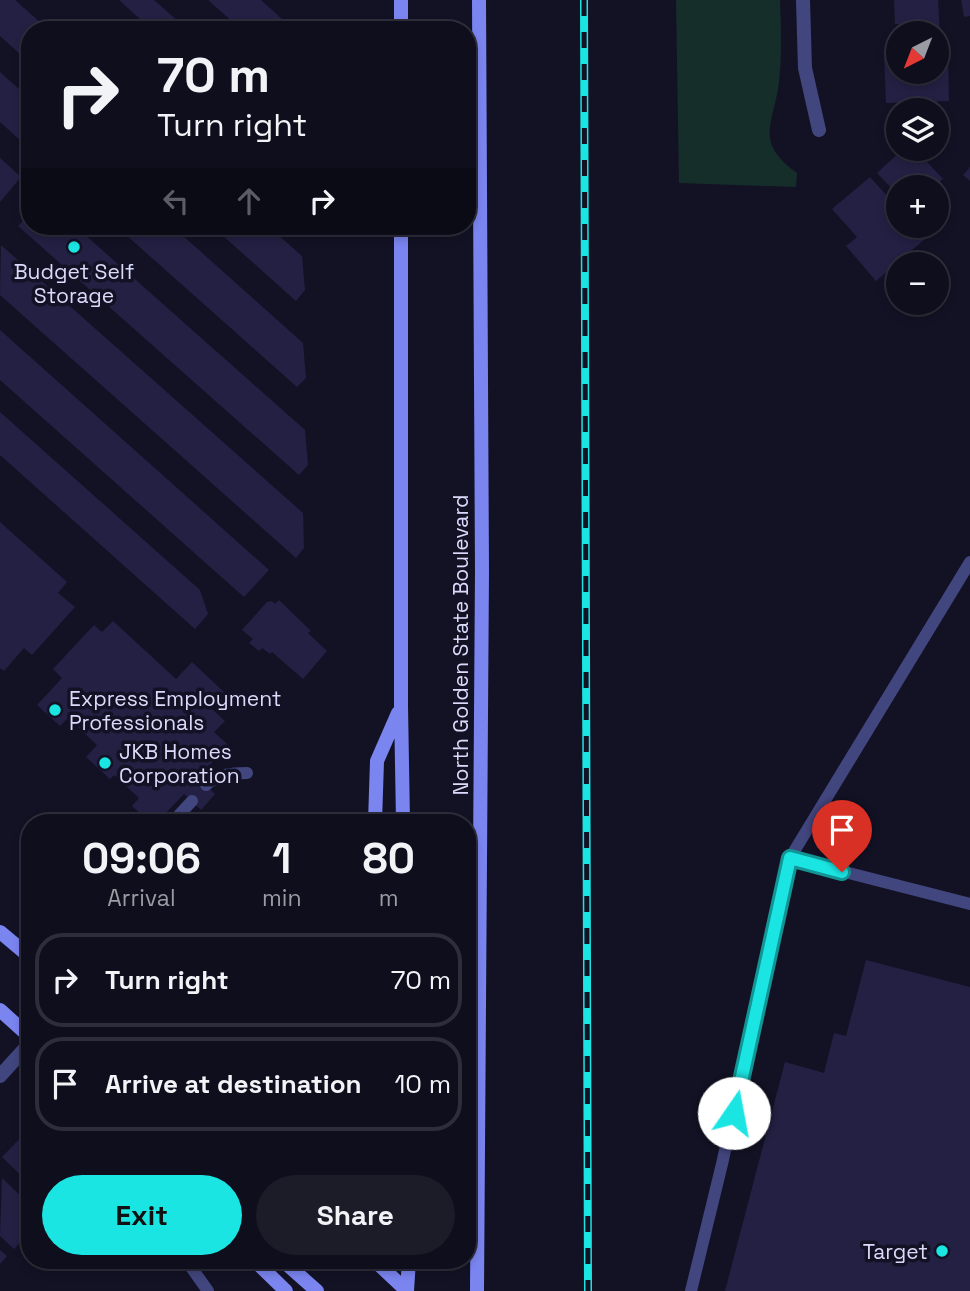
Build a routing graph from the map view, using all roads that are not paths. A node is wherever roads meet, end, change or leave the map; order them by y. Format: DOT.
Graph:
graph roads {
  1 [pos="401,0"];
  2 [pos="479,0"];
  3 [pos="803,0"];
  4 [pos="401,21"];
  5 [pos="819,130"];
  6 [pos="401,235"];
  7 [pos="970,562"];
  8 [pos="401,706"];
  9 [pos="247,773"];
  10 [pos="206,785"];
  11 [pos="192,801"];
  12 [pos="180,814"];
  13 [pos="375,814"];
  14 [pos="403,814"];
  15 [pos="790,858"];
  16 [pos="970,904"];
  17 [pos="0,932"];
  18 [pos="21,950"];
  19 [pos="0,1010"];
  20 [pos="21,1029"];
  21 [pos="21,1053"];
  22 [pos="0,1076"];
  23 [pos="192,1269"];
  24 [pos="263,1269"];
  25 [pos="292,1269"];
  26 [pos="384,1269"];
  27 [pos="408,1269"];
  28 [pos="208,1291"];
  29 [pos="286,1291"];
  30 [pos="317,1291"];
  31 [pos="407,1291"];
  32 [pos="477,1291"];
  33 [pos="691,1291"];
  1 -- 4 [label="main road"];
  2 -- 32 [label="main road, North Golden State Boulevard"];
  3 -- 5 [label="street"];
  6 -- 8 [label="main road"];
  7 -- 15 [label="lane"];
  8 -- 13 [label="main road"];
  8 -- 14 [label="main road"];
  9 -- 10 [label="lane"];
  11 -- 12 [label="lane"];
  15 -- 16 [label="lane"];
  15 -- 33 [label="lane"];
  17 -- 18 [label="main road"];
  19 -- 20 [label="main road"];
  21 -- 22 [label="street"];
  23 -- 28 [label="lane"];
  24 -- 29 [label="main road"];
  25 -- 30 [label="main road"];
  26 -- 31 [label="main road"];
  27 -- 31 [label="main road"];
}
